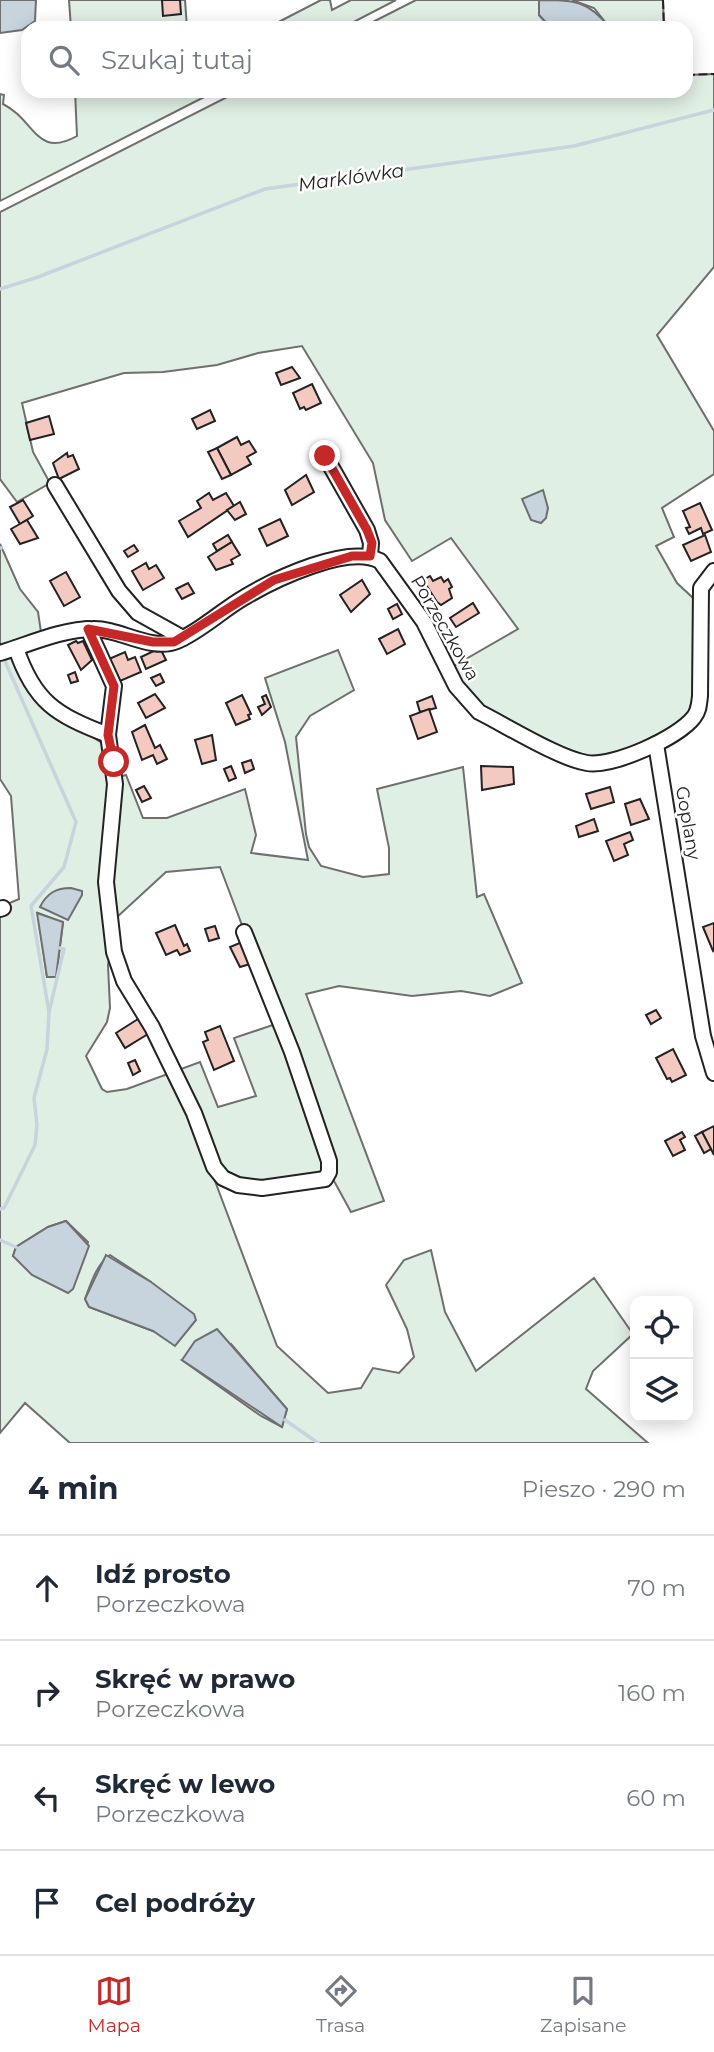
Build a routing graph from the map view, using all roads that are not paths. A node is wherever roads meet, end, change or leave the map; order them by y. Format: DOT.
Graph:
graph roads {
  1 [pos="325,456"];
  2 [pos="55,485"];
  3 [pos="370,556"];
  4 [pos="714,572"];
  5 [pos="88,629"];
  6 [pos="179,645"];
  7 [pos="16,648"];
  8 [pos="0,653"];
  9 [pos="108,735"];
  10 [pos="656,744"];
  11 [pos="244,932"];
  12 [pos="714,1072"];
  1 -- 3 [label="street"];
  2 -- 6 [label="street"];
  3 -- 6 [label="street"];
  3 -- 10 [label="street, Porzeczkowa"];
  4 -- 10 [label="street, Porzeczkowa"];
  5 -- 6 [label="street"];
  5 -- 7 [label="street"];
  5 -- 9 [label="street"];
  7 -- 8 [label="street"];
  7 -- 9 [label="street"];
  9 -- 11 [label="street"];
  10 -- 12 [label="street, Goplany"];
}
